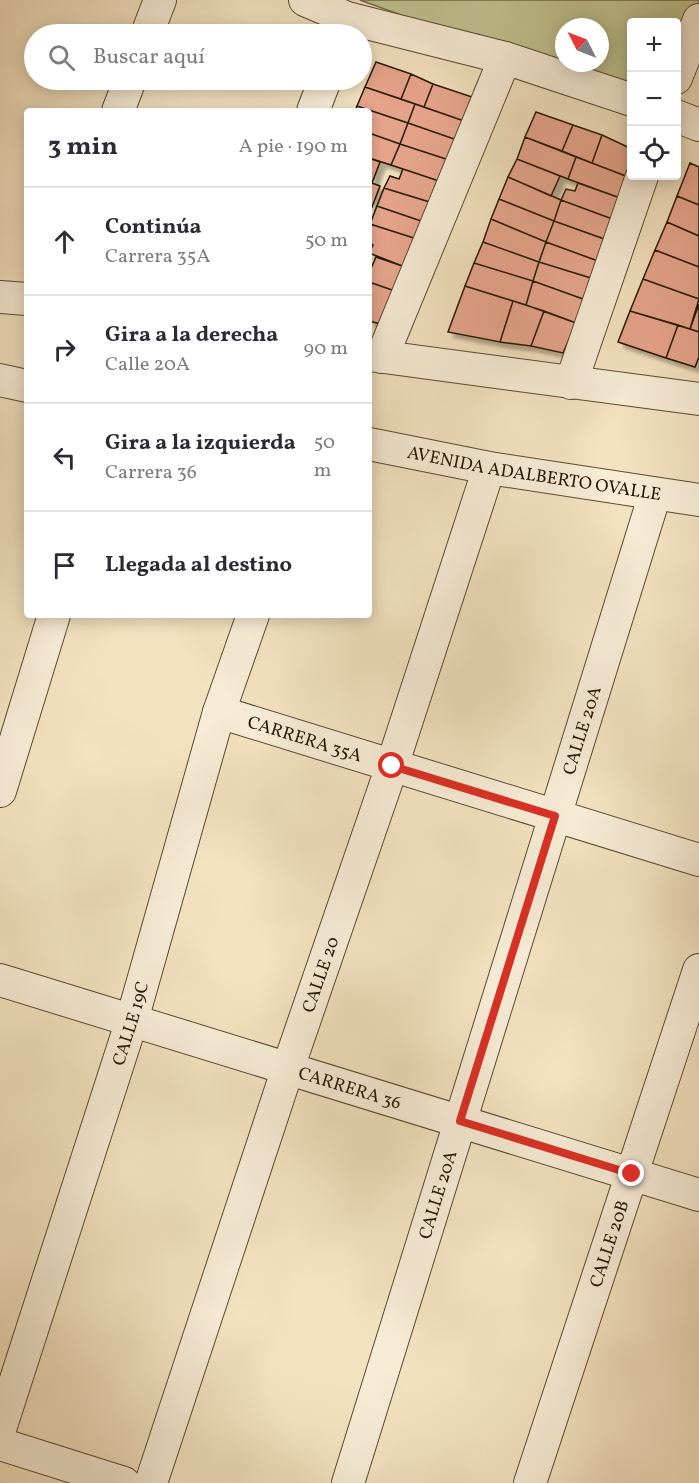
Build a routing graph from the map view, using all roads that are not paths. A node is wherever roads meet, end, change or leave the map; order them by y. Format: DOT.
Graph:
graph roads {
  1 [pos="160,0"];
  2 [pos="305,0"];
  3 [pos="347,18"];
  4 [pos="699,20"];
  5 [pos="151,24"];
  6 [pos="371,24"];
  7 [pos="372,24"];
  8 [pos="505,58"];
  9 [pos="678,72"];
  10 [pos="126,90"];
  11 [pos="321,90"];
  12 [pos="627,98"];
  13 [pos="119,108"];
  14 [pos="314,108"];
  15 [pos="681,118"];
  16 [pos="699,125"];
  17 [pos="641,180"];
  18 [pos="0,297"];
  19 [pos="24,299"];
  20 [pos="375,356"];
  21 [pos="0,380"];
  22 [pos="571,383"];
  23 [pos="24,385"];
  24 [pos="699,399"];
  25 [pos="372,445"];
  26 [pos="489,468"];
  27 [pos="655,494"];
  28 [pos="699,500"];
  29 [pos="53,618"];
  30 [pos="252,618"];
  31 [pos="219,712"];
  32 [pos="392,766"];
  33 [pos="0,791"];
  34 [pos="555,816"];
  35 [pos="699,860"];
  36 [pos="699,970"];
  37 [pos="0,980"];
  38 [pos="132,1020"];
  39 [pos="288,1068"];
  40 [pos="460,1121"];
  41 [pos="632,1174"];
  42 [pos="699,1195"];
  43 [pos="0,1429"];
  44 [pos="0,1444"];
  45 [pos="124,1483"];
  46 [pos="151,1483"];
  47 [pos="348,1483"];
  48 [pos="531,1483"];
  1 -- 5 [label="street"];
  2 -- 3 [label="street"];
  3 -- 6 [label="street"];
  4 -- 9 [label="street"];
  7 -- 8 [label="street"];
  8 -- 12 [label="street"];
  8 -- 20 [label="street"];
  10 -- 13 [label="street"];
  11 -- 14 [label="street"];
  15 -- 16 [label="street"];
  17 -- 22 [label="street"];
  18 -- 19 [label="street"];
  20 -- 22 [label="street"];
  21 -- 23 [label="street"];
  22 -- 24 [label="street"];
  25 -- 26 [label="street, AVENIDA ADALBERTO OVALLE"];
  26 -- 27 [label="street, AVENIDA ADALBERTO OVALLE"];
  26 -- 32 [label="street, CALLE 20"];
  27 -- 28 [label="street, AVENIDA ADALBERTO OVALLE"];
  27 -- 34 [label="street, CALLE 20A"];
  29 -- 33 [label="street"];
  30 -- 31 [label="street, CALLE 19C"];
  31 -- 32 [label="street, CARRERA 35A"];
  31 -- 38 [label="street, CALLE 19C"];
  32 -- 34 [label="street, CARRERA 35A"];
  32 -- 39 [label="street, CALLE 20"];
  34 -- 35 [label="street, CARRERA 35A"];
  34 -- 40 [label="street, CALLE 20A"];
  36 -- 41 [label="street, CALLE 20B"];
  37 -- 38 [label="street, CARRERA 36"];
  38 -- 39 [label="street, CARRERA 36"];
  38 -- 43 [label="street, CALLE 19C"];
  39 -- 40 [label="street, CARRERA 36"];
  39 -- 46 [label="street, CALLE 20"];
  40 -- 41 [label="street, CARRERA 36"];
  40 -- 47 [label="street, CALLE 20A"];
  41 -- 42 [label="street, CARRERA 36"];
  41 -- 48 [label="street, CALLE 20B"];
  44 -- 45 [label="street"];
}
